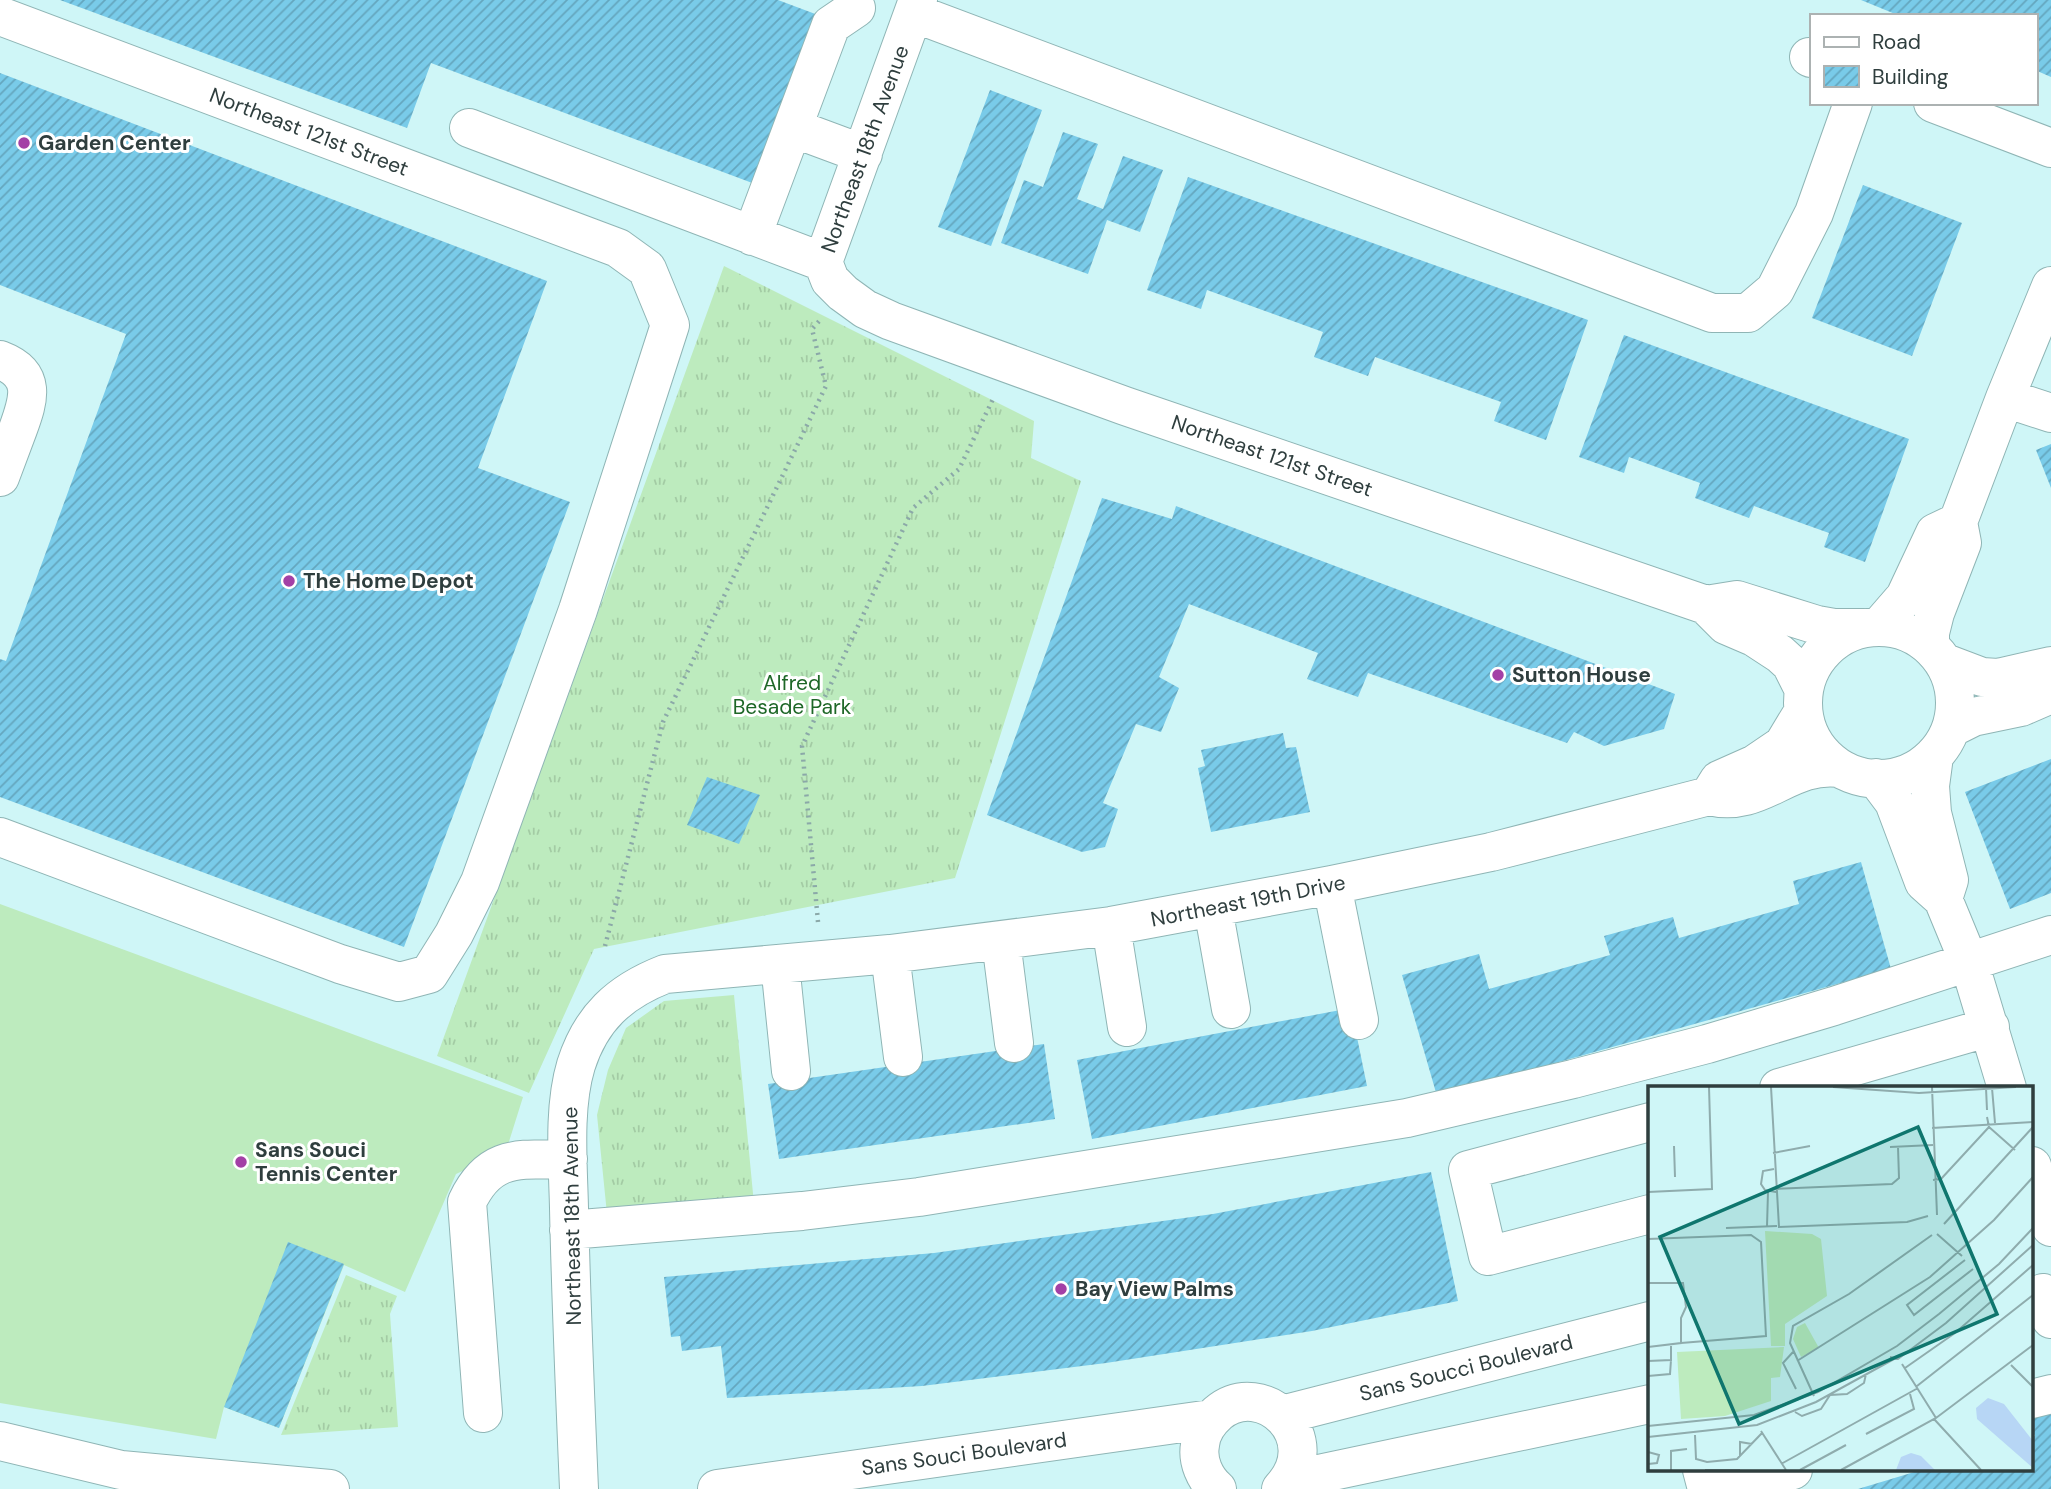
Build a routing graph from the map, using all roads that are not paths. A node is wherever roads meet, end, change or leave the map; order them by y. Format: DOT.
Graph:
graph roads {
  1 [pos="853,4"];
  2 [pos="914,14"];
  3 [pos="0,16"];
  4 [pos="1852,105"];
  5 [pos="1938,105"];
  6 [pos="469,128"];
  7 [pos="793,128"];
  8 [pos="2051,148"];
  9 [pos="863,154"];
  10 [pos="752,236"];
  11 [pos="833,278"];
  12 [pos="2051,286"];
  13 [pos="0,360"];
  14 [pos="2005,398"];
  15 [pos="2051,413"];
  16 [pos="0,477"];
  17 [pos="1958,522"];
  18 [pos="1706,605"];
  19 [pos="1871,627"];
  20 [pos="1938,654"];
  21 [pos="2051,666"];
  22 [pos="2051,694"];
  23 [pos="1803,701"];
  24 [pos="1943,741"];
  25 [pos="1839,768"];
  26 [pos="1876,778"];
  27 [pos="1709,796"];
  28 [pos="0,838"];
  29 [pos="1332,885"];
  30 [pos="1944,899"];
  31 [pos="1213,908"];
  32 [pos="1111,926"];
  33 [pos="2051,935"];
  34 [pos="1001,941"];
  35 [pos="890,954"];
  36 [pos="1969,962"];
  37 [pos="780,964"];
  38 [pos="1231,1009"];
  39 [pos="1359,1020"];
  40 [pos="1127,1027"];
  41 [pos="1990,1027"];
  42 [pos="1014,1043"];
  43 [pos="903,1057"];
  44 [pos="790,1072"];
  45 [pos="1787,1086"];
  46 [pos="2006,1086"];
  47 [pos="1648,1123"];
  48 [pos="568,1158"];
  49 [pos="2034,1173"];
  50 [pos="2045,1211"];
  51 [pos="1648,1215"];
  52 [pos="569,1230"];
  53 [pos="1648,1322"];
  54 [pos="2051,1394"];
  55 [pos="2034,1398"];
  56 [pos="1648,1404"];
  57 [pos="483,1413"];
  58 [pos="1282,1415"];
  59 [pos="1211,1419"];
  60 [pos="0,1441"];
  61 [pos="1703,1472"];
  62 [pos="1786,1472"];
  63 [pos="120,1480"];
  64 [pos="1285,1484"];
  65 [pos="330,1489"];
  66 [pos="579,1489"];
  67 [pos="717,1489"];
  68 [pos="1217,1489"];
  69 [pos="1707,1489"];
  70 [pos="1728,1489"];
  1 -- 2 [label="street"];
  1 -- 7 [label="street"];
  2 -- 4 [label="street"];
  2 -- 9 [label="street, Northeast 18th Avenue"];
  3 -- 28 [label="street, Northeast 121st Street"];
  5 -- 8 [label="street"];
  6 -- 10 [label="street, Northeast 121st Street"];
  7 -- 9 [label="street"];
  7 -- 10 [label="street"];
  9 -- 11 [label="street, Northeast 18th Avenue"];
  10 -- 11 [label="street, Northeast 121st Street"];
  11 -- 18 [label="street, Northeast 121st Street"];
  12 -- 14 [label="street"];
  13 -- 16 [label="street"];
  14 -- 15 [label="street"];
  14 -- 17 [label="street"];
  17 -- 19 [label="street"];
  17 -- 20 [label="street"];
  18 -- 19 [label="street, Northeast 121st Street"];
  18 -- 23 [label="street, Northeast 121st Street"];
  19 -- 20 [label="street"];
  19 -- 23 [label="street"];
  20 -- 21 [label="street"];
  20 -- 24 [label="street"];
  22 -- 24 [label="street"];
  23 -- 25 [label="street"];
  23 -- 27 [label="street, Northeast 19th Drive"];
  24 -- 26 [label="street"];
  24 -- 30 [label="street"];
  25 -- 26 [label="street"];
  25 -- 27 [label="street, Northeast 19th Drive"];
  26 -- 30 [label="street"];
  27 -- 29 [label="street, Northeast 19th Drive"];
  29 -- 31 [label="street, Northeast 19th Drive"];
  29 -- 39 [label="street"];
  30 -- 36 [label="street"];
  31 -- 32 [label="street, Northeast 19th Drive"];
  31 -- 38 [label="street"];
  32 -- 34 [label="street, Northeast 19th Drive"];
  32 -- 40 [label="street"];
  33 -- 36 [label="street"];
  34 -- 35 [label="street, Northeast 19th Drive"];
  34 -- 42 [label="street"];
  35 -- 37 [label="street, Northeast 19th Drive"];
  35 -- 43 [label="street"];
  36 -- 41 [label="street"];
  36 -- 52 [label="street"];
  37 -- 44 [label="street"];
  37 -- 48 [label="street, Northeast 18th Avenue"];
  41 -- 45 [label="street"];
  41 -- 46 [label="street"];
  47 -- 51 [label="street"];
  48 -- 52 [label="street, Northeast 18th Avenue"];
  48 -- 57 [label="street"];
  49 -- 50 [label="street"];
  52 -- 66 [label="street, Northeast 18th Avenue"];
  53 -- 58 [label="street, Sans Soucci Boulevard"];
  54 -- 55 [label="street"];
  56 -- 64 [label="street"];
  58 -- 59 [label="street, Sans Souci Boulevard"];
  58 -- 64 [label="street"];
  59 -- 67 [label="street, Sans Souci Boulevard"];
  59 -- 68 [label="street"];
  60 -- 63 [label="street"];
  61 -- 69 [label="street"];
  62 -- 70 [label="street"];
  63 -- 65 [label="street"];
}
